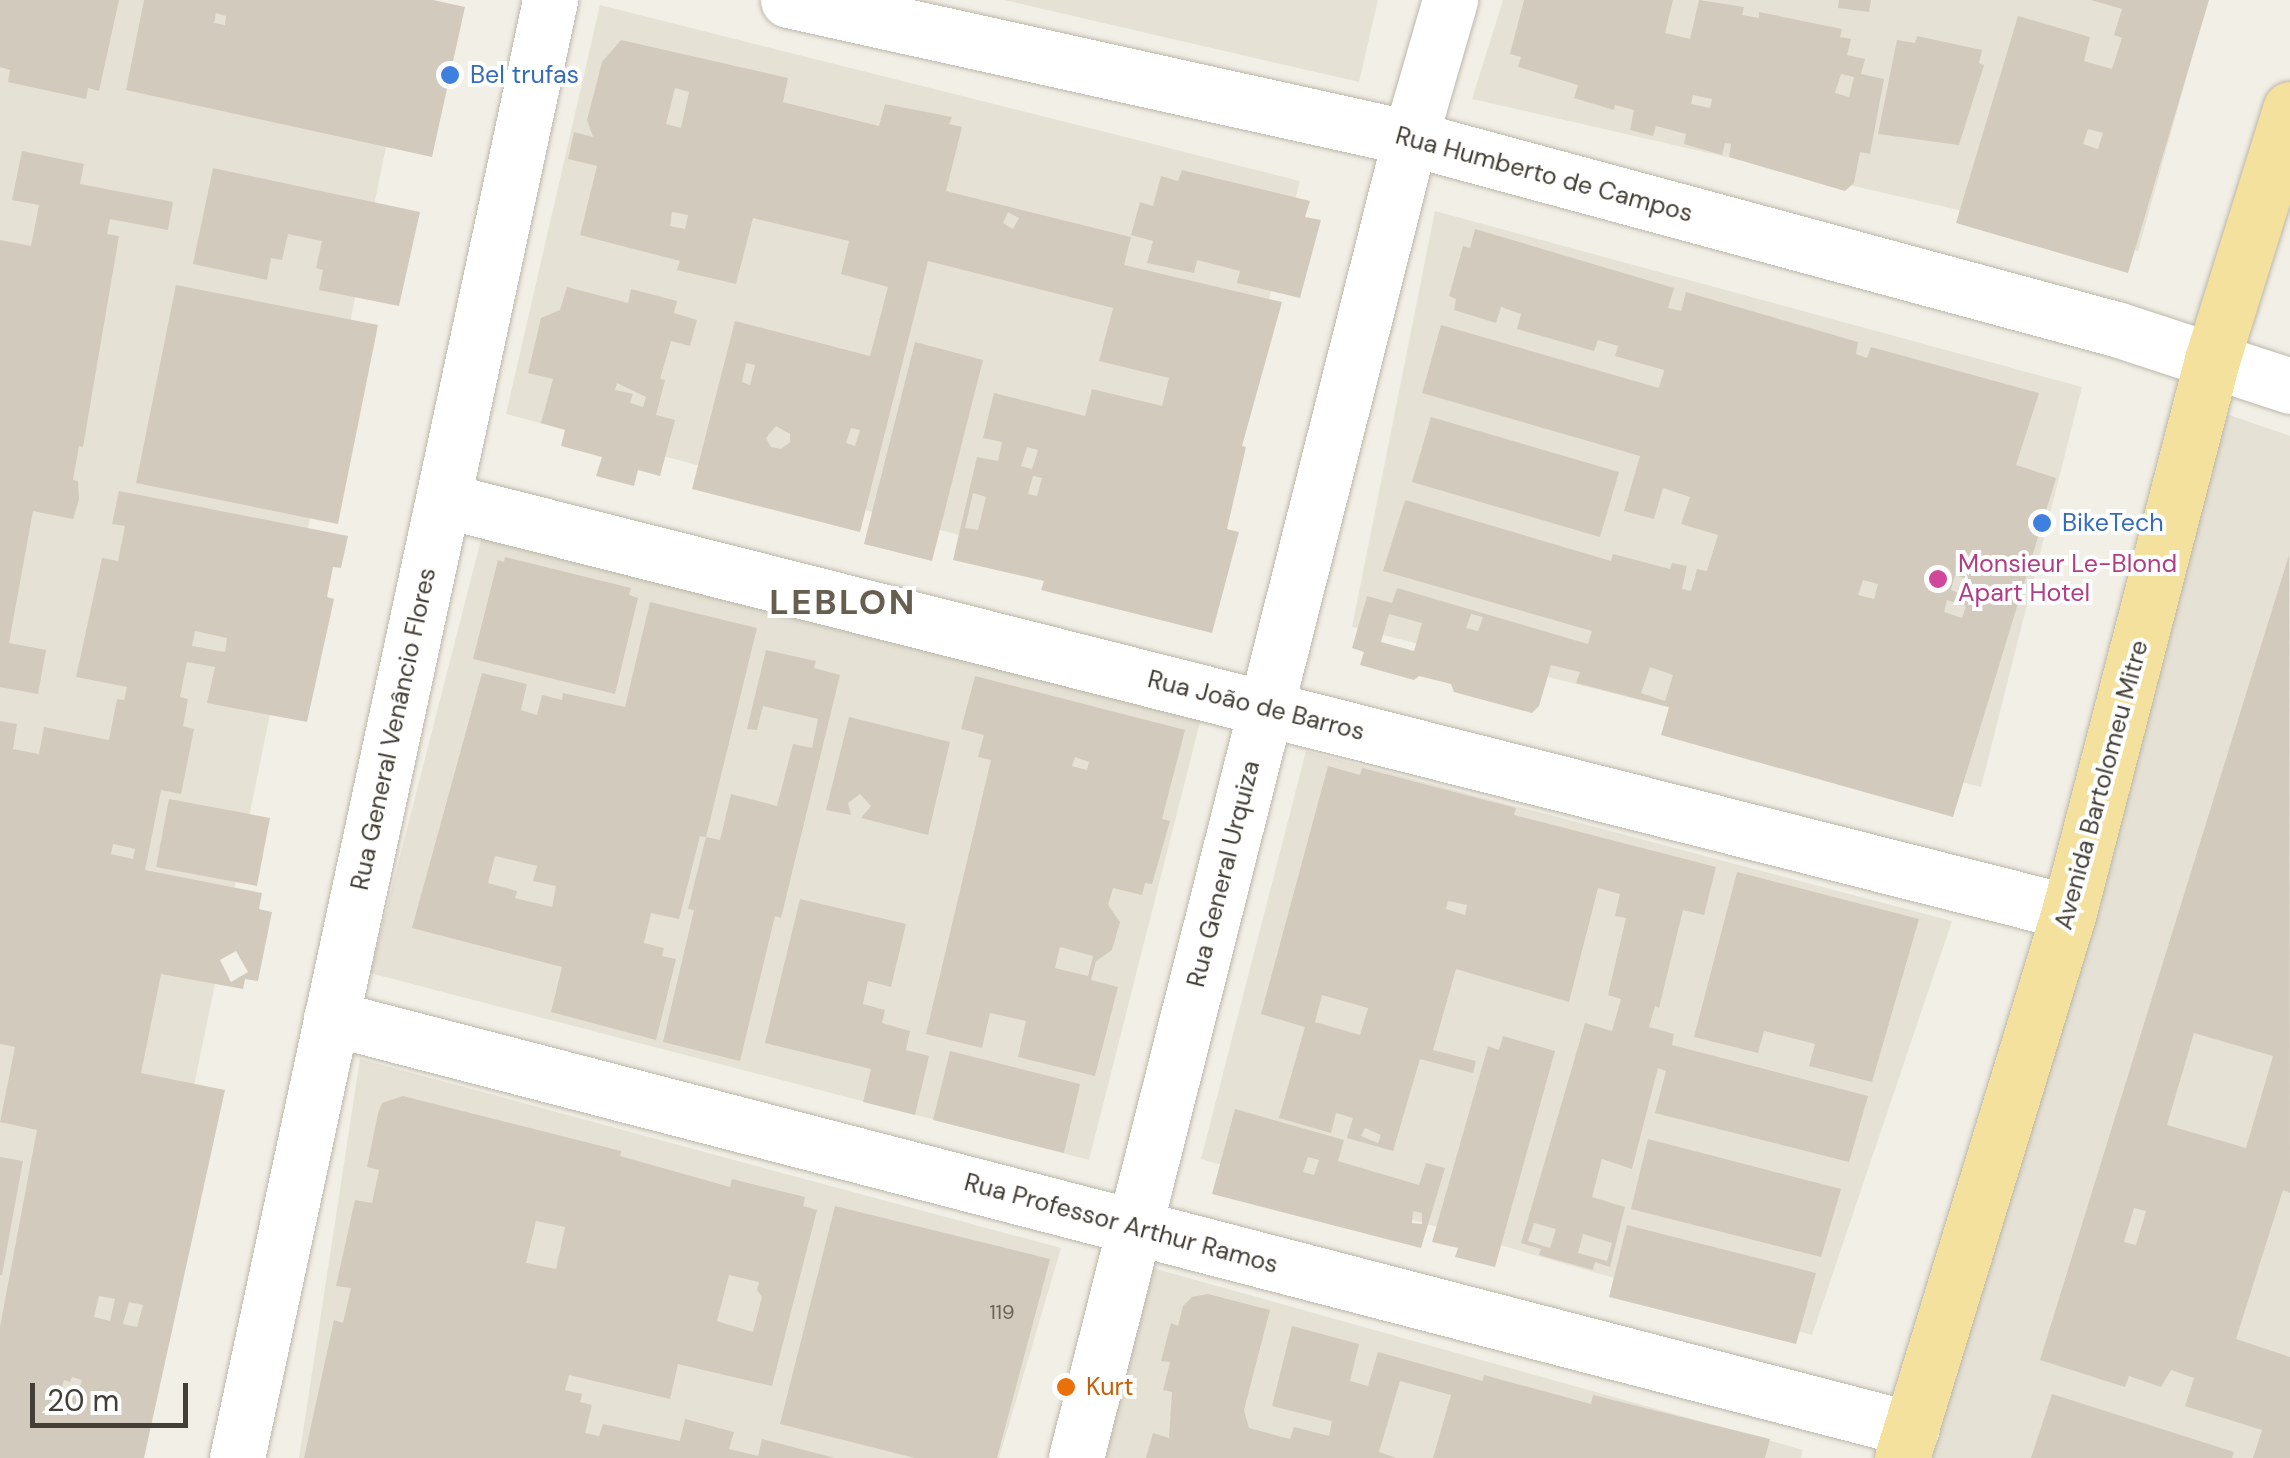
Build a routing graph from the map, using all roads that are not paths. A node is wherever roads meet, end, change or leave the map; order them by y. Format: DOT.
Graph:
graph roads {
  1 [pos="550,0"];
  2 [pos="788,0"];
  3 [pos="1450,0"];
  4 [pos="2290,108"];
  5 [pos="1410,138"];
  6 [pos="2212,360"];
  7 [pos="2290,386"];
  8 [pos="443,500"];
  9 [pos="1266,708"];
  10 [pos="2070,912"];
  11 [pos="331,1018"];
  12 [pos="1135,1228"];
  13 [pos="1907,1443"];
  14 [pos="236,1458"];
  15 [pos="1076,1458"];
  1 -- 8 [label="street, Rua General Venâncio Flores"];
  2 -- 5 [label="street, Rua Humberto de Campos"];
  3 -- 5 [label="street, Rua General Urquiza"];
  4 -- 6 [label="main road, Avenida Bartolomeu Mitre"];
  5 -- 6 [label="street, Rua Humberto de Campos"];
  5 -- 9 [label="street, Rua General Urquiza"];
  6 -- 7 [label="street, Rua Humberto de Campos"];
  6 -- 10 [label="main road, Avenida Bartolomeu Mitre"];
  8 -- 9 [label="street, Rua João de Barros"];
  8 -- 11 [label="street, Rua General Venâncio Flores"];
  9 -- 10 [label="street, Rua João de Barros"];
  9 -- 12 [label="street, Rua General Urquiza"];
  10 -- 13 [label="main road, Avenida Bartolomeu Mitre"];
  11 -- 12 [label="street, Rua Professor Arthur Ramos"];
  11 -- 14 [label="street, Rua General Venâncio Flores"];
  12 -- 13 [label="street, Rua Professor Arthur Ramos"];
  12 -- 15 [label="street, Rua General Urquiza"];
}
